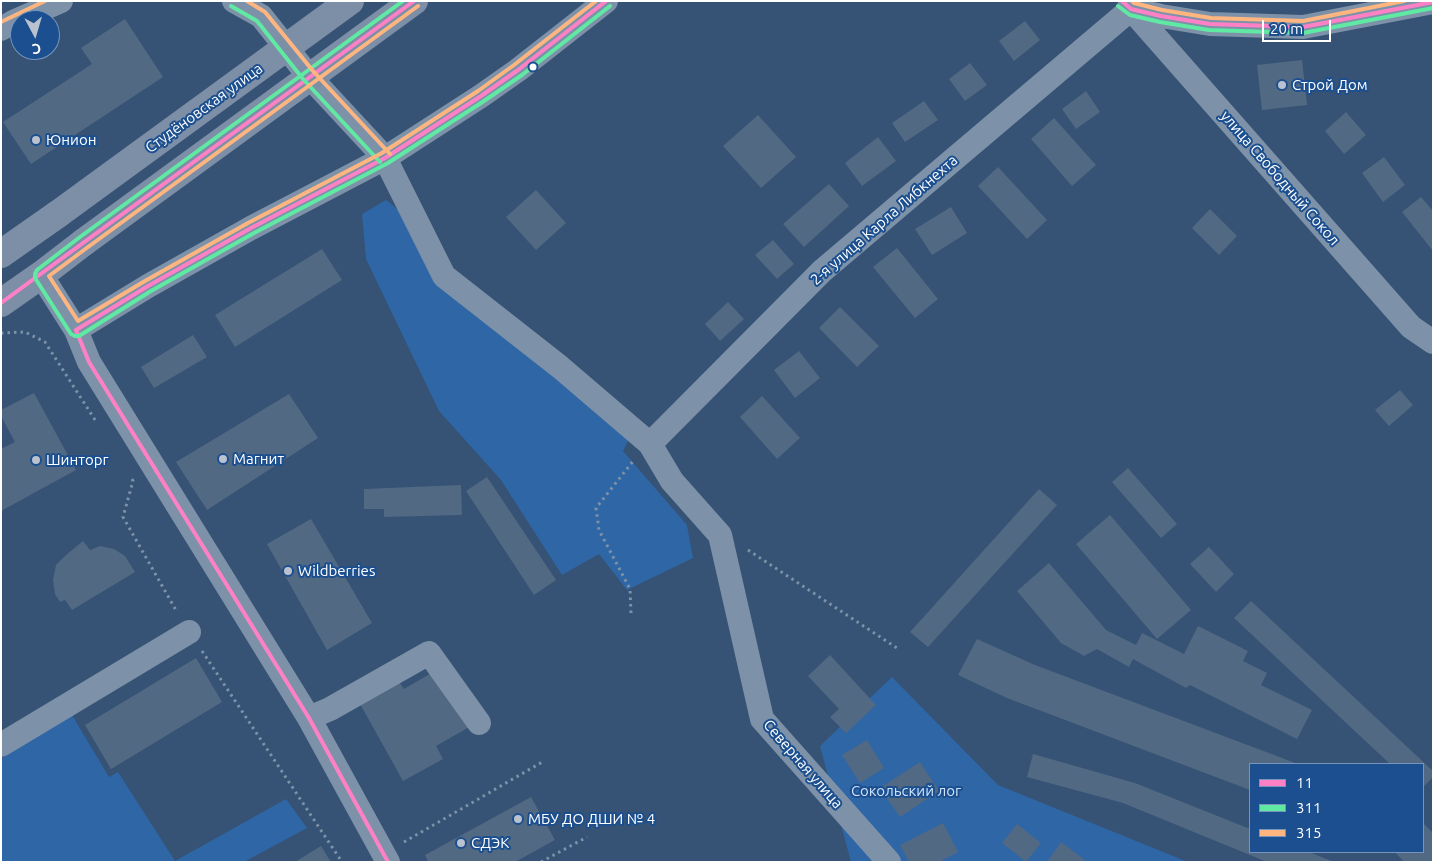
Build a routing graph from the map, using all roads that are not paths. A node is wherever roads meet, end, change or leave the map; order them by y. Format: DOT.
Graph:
graph roads {
  1 [pos="61,1"];
  2 [pos="234,1"];
  3 [pos="350,1"];
  4 [pos="414,1"];
  5 [pos="606,1"];
  6 [pos="1433,2"];
  7 [pos="1127,5"];
  8 [pos="1,29"];
  9 [pos="385,158"];
  10 [pos="1,254"];
  11 [pos="41,275"];
  12 [pos="1,303"];
  13 [pos="76,330"];
  14 [pos="1433,342"];
  15 [pos="643,451"];
  16 [pos="189,632"];
  17 [pos="308,718"];
  18 [pos="479,724"];
  19 [pos="1,745"];
  20 [pos="388,862"];
  21 [pos="889,862"];
  1 -- 8 [label="street"];
  2 -- 9 [label="street"];
  3 -- 10 [label="main road, Студёновская улица, bridge"];
  4 -- 11 [label="main road, bridge"];
  5 -- 9 [label="street"];
  6 -- 7 [label="street"];
  7 -- 14 [label="street, улица Свободный Сокол"];
  7 -- 15 [label="street, 2-я улица Карла Либкнехта"];
  9 -- 13 [label="street"];
  9 -- 15 [label="street"];
  11 -- 12 [label="main road"];
  11 -- 13 [label="street"];
  13 -- 17 [label="street"];
  15 -- 21 [label="street, Северная улица"];
  16 -- 19 [label="street"];
  17 -- 18 [label="street"];
  17 -- 20 [label="street"];
}
